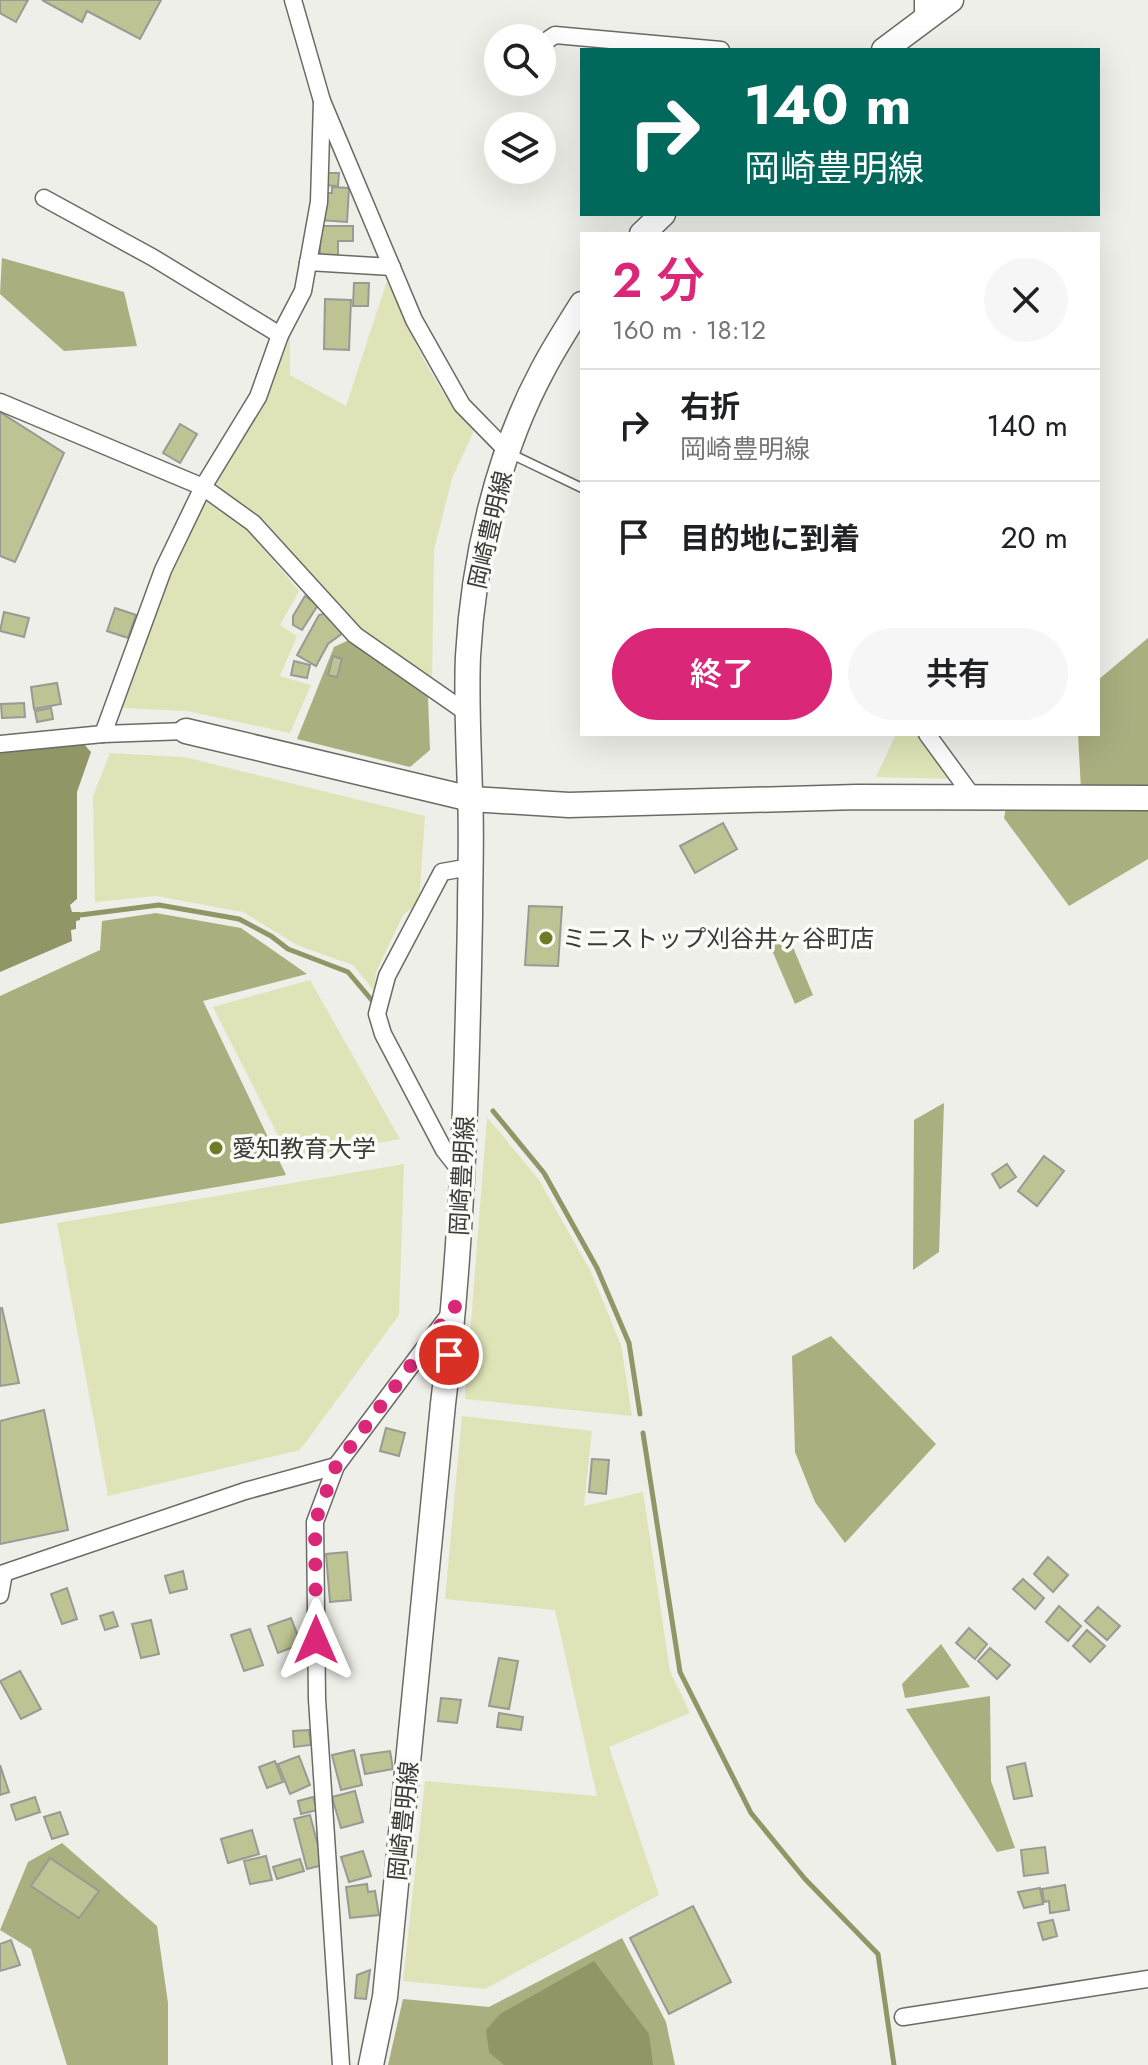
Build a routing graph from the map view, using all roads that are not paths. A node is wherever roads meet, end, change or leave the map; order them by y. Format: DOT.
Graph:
graph roads {
  1 [pos="293,0"];
  2 [pos="951,0"];
  3 [pos="923,10"];
  4 [pos="556,35"];
  5 [pos="699,48"];
  6 [pos="886,48"];
  7 [pos="322,101"];
  8 [pos="44,198"];
  9 [pos="661,216"];
  10 [pos="644,232"];
  11 [pos="308,262"];
  12 [pos="392,267"];
  13 [pos="580,307"];
  14 [pos="280,335"];
  15 [pos="0,402"];
  16 [pos="509,453"];
  17 [pos="203,487"];
  18 [pos="580,487"];
  19 [pos="467,713"];
  20 [pos="186,731"];
  21 [pos="103,734"];
  22 [pos="928,736"];
  23 [pos="0,744"];
  24 [pos="973,797"];
  25 [pos="1148,798"];
  26 [pos="471,799"];
  27 [pos="470,867"];
  28 [pos="462,1173"];
  29 [pos="455,1306"];
  30 [pos="336,1466"];
  31 [pos="2,1575"];
  32 [pos="0,1595"];
  33 [pos="1148,1979"];
  34 [pos="903,2017"];
  35 [pos="341,2065"];
  36 [pos="371,2065"];
  1 -- 7 [label="street"];
  2 -- 3 [label="main road"];
  3 -- 6 [label="main road"];
  4 -- 5 [label="street"];
  7 -- 11 [label="street"];
  7 -- 12 [label="street"];
  8 -- 14 [label="street"];
  9 -- 10 [label="main road"];
  11 -- 12 [label="street"];
  11 -- 14 [label="street"];
  12 -- 16 [label="street"];
  13 -- 16 [label="main road, 岡崎豊明線"];
  14 -- 17 [label="street"];
  15 -- 17 [label="street"];
  16 -- 18 [label="lane"];
  16 -- 19 [label="main road, 岡崎豊明線"];
  17 -- 19 [label="street"];
  17 -- 21 [label="street"];
  19 -- 26 [label="main road, 岡崎豊明線"];
  20 -- 21 [label="street"];
  20 -- 26 [label="main road"];
  21 -- 23 [label="street"];
  22 -- 24 [label="street"];
  24 -- 25 [label="main road"];
  24 -- 26 [label="main road"];
  26 -- 27 [label="main road, 岡崎豊明線"];
  27 -- 28 [label="main road, 岡崎豊明線"];
  27 -- 28 [label="street"];
  28 -- 29 [label="main road, 岡崎豊明線"];
  29 -- 30 [label="street"];
  29 -- 36 [label="main road, 岡崎豊明線"];
  30 -- 31 [label="street"];
  30 -- 35 [label="street"];
  31 -- 32 [label="street"];
  33 -- 34 [label="street"];
}
